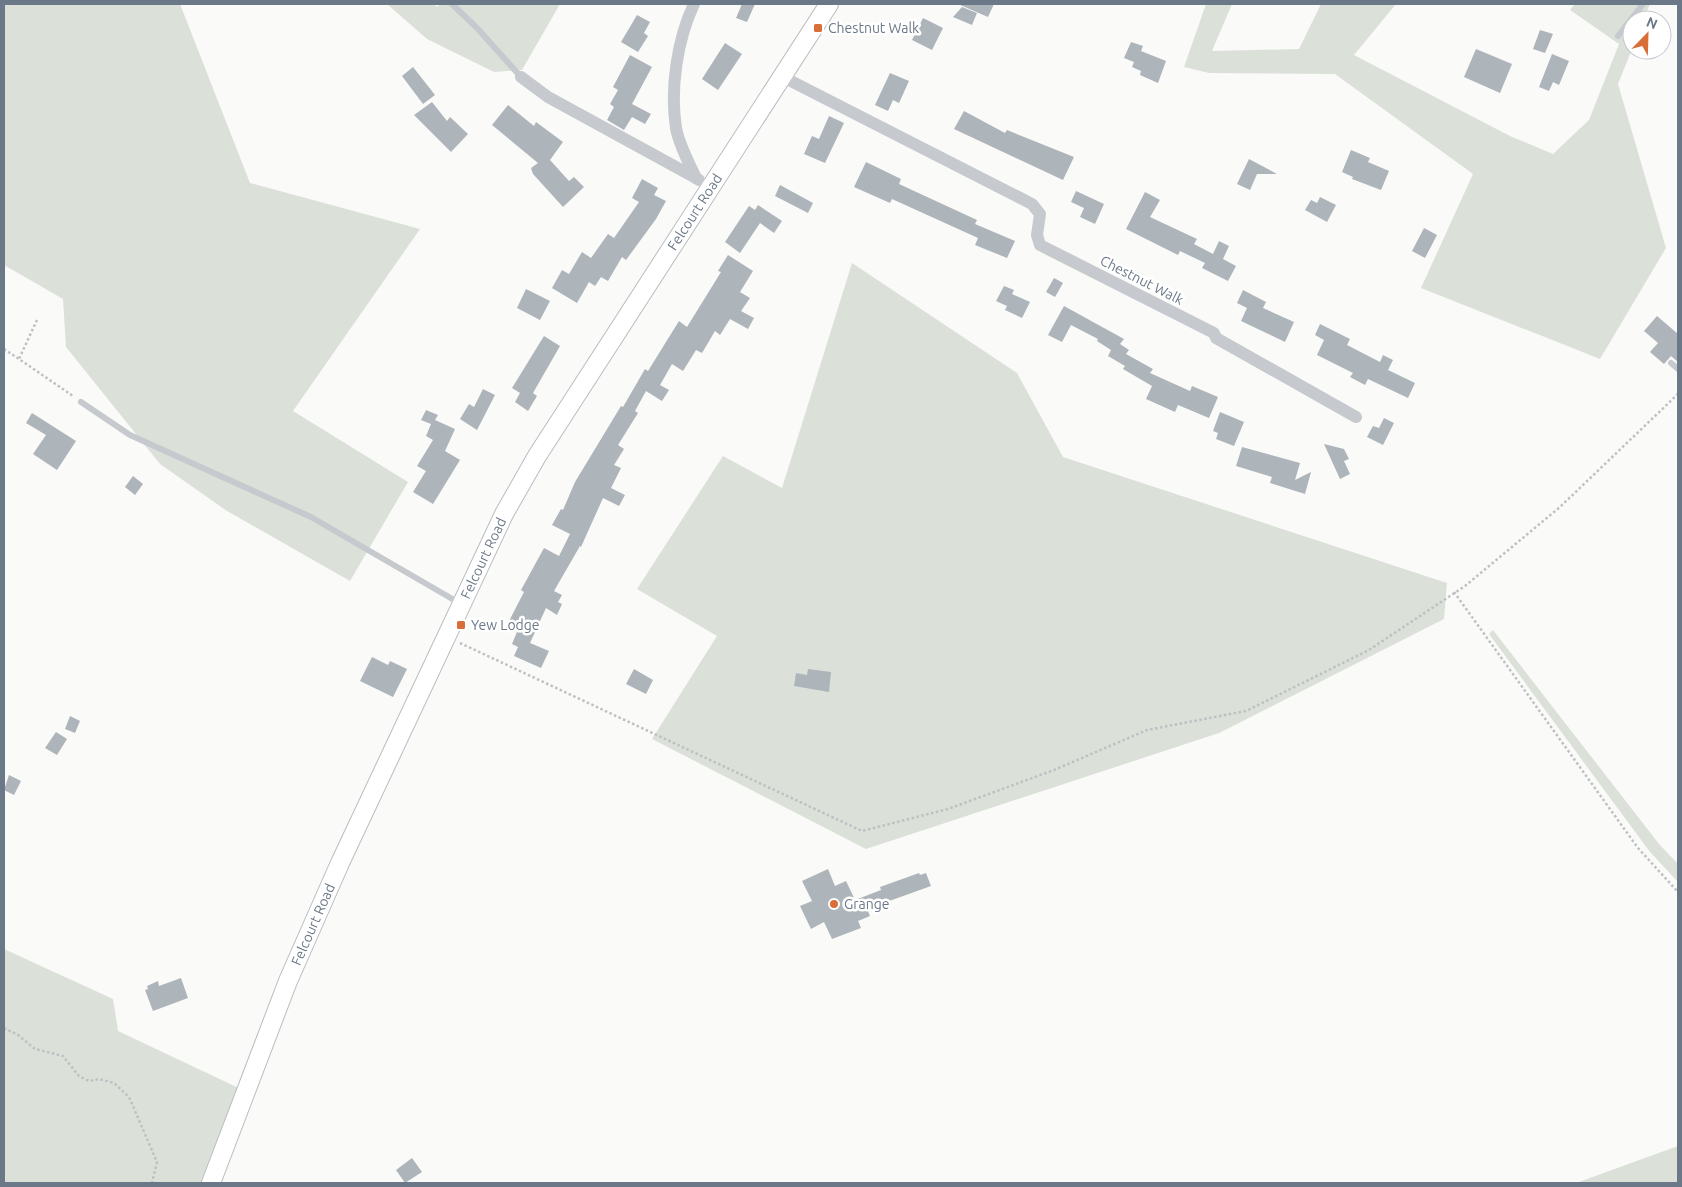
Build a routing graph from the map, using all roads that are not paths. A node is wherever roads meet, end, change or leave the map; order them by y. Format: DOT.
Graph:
graph roads {
  1 [pos="452,4"];
  2 [pos="694,4"];
  3 [pos="829,4"];
  4 [pos="1642,4"];
  5 [pos="1618,36"];
  6 [pos="781,76"];
  7 [pos="521,77"];
  8 [pos="696,178"];
  9 [pos="712,186"];
  10 [pos="1671,363"];
  11 [pos="1678,369"];
  12 [pos="81,402"];
  13 [pos="1356,417"];
  14 [pos="462,604"];
  15 [pos="211,1183"];
  1 -- 7 [label="lane"];
  2 -- 8 [label="street"];
  3 -- 6 [label="street, Felcourt Road"];
  4 -- 5 [label="lane"];
  6 -- 9 [label="street, Felcourt Road"];
  6 -- 13 [label="street, Chestnut Walk"];
  7 -- 8 [label="street"];
  8 -- 9 [label="street"];
  9 -- 14 [label="street, Felcourt Road"];
  10 -- 11 [label="lane"];
  12 -- 14 [label="lane"];
  14 -- 15 [label="street, Felcourt Road"];
}
